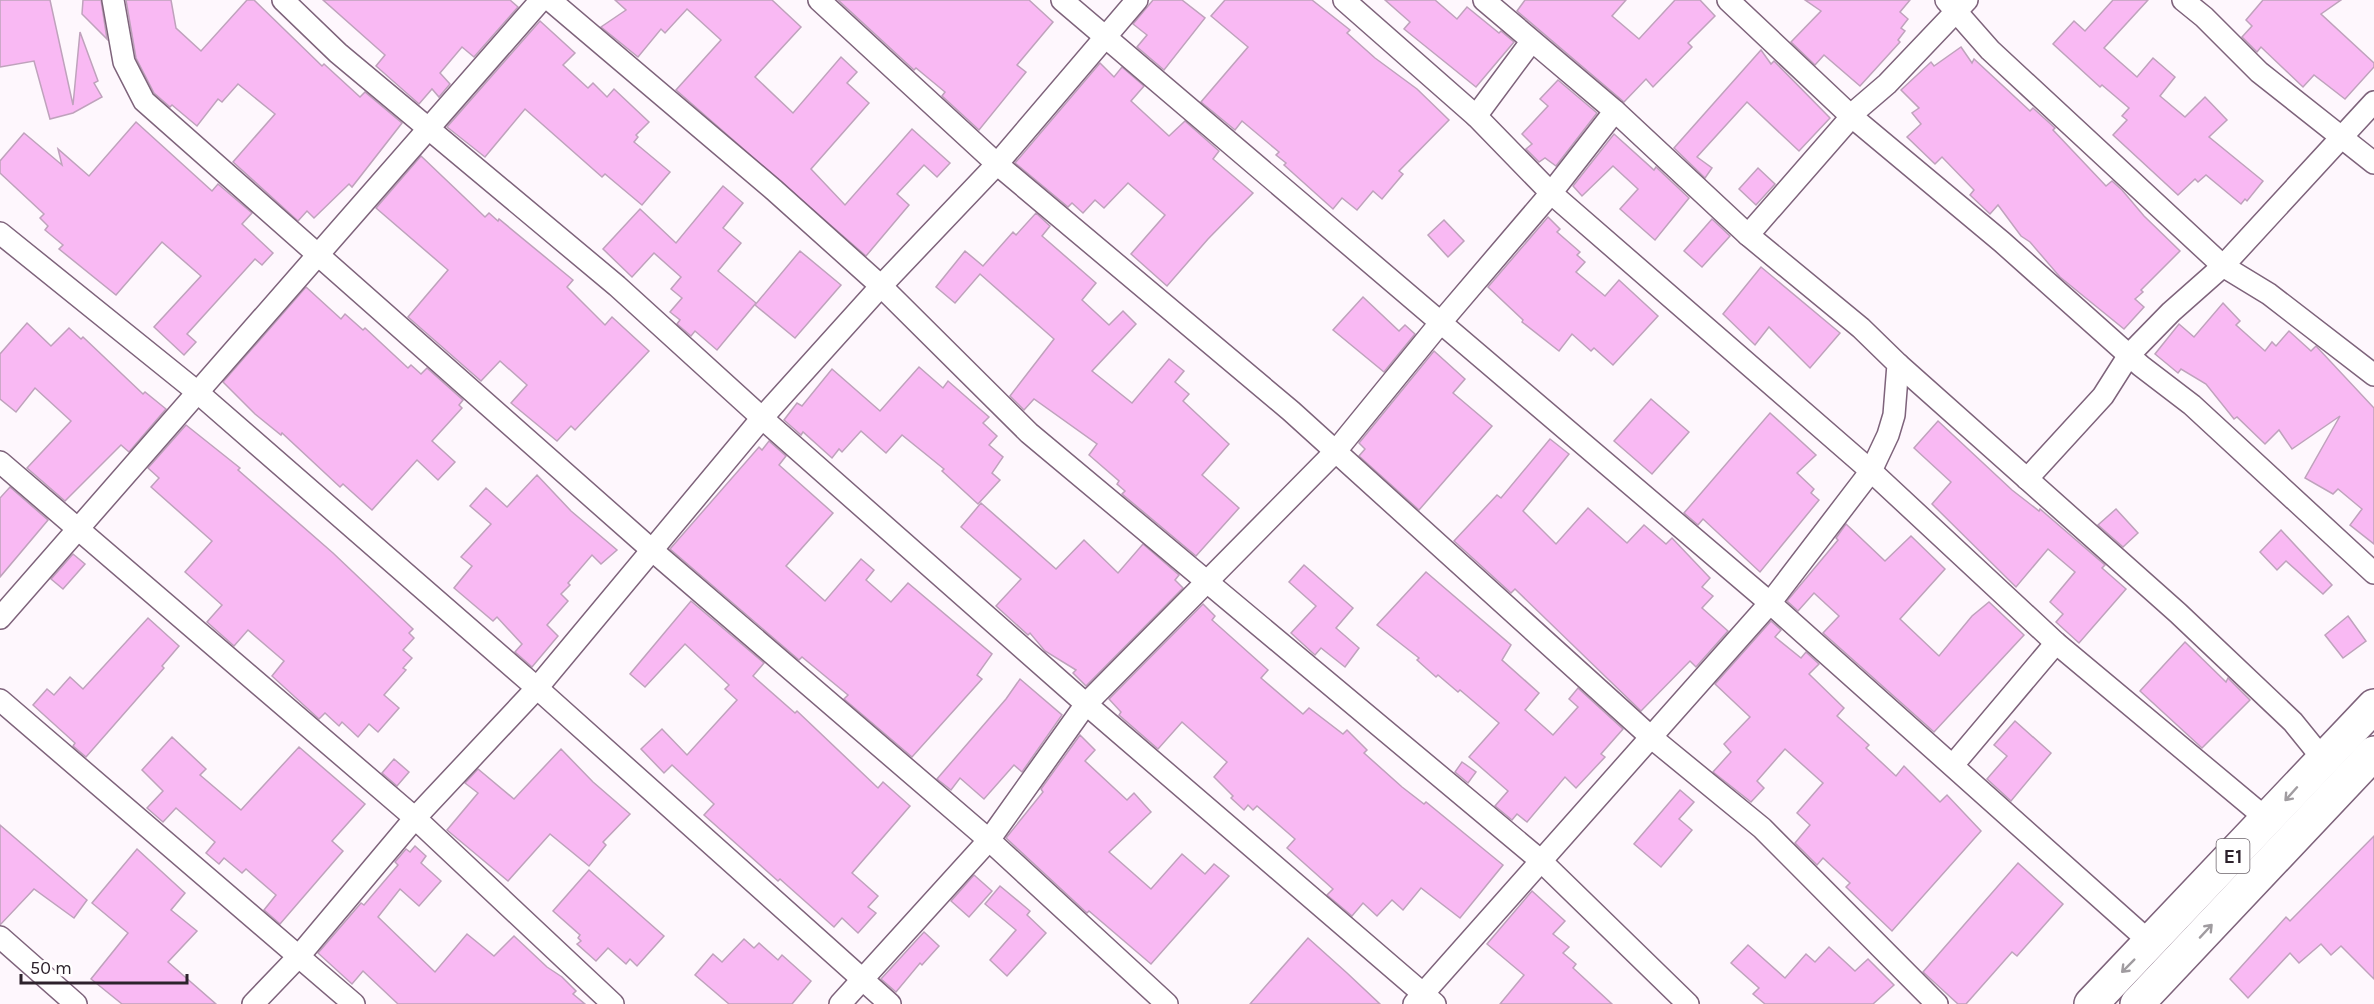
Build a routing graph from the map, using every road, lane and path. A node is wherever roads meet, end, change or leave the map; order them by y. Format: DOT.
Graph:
graph roads {
  1 [pos="113,0"];
  2 [pos="283,0"];
  3 [pos="541,0"];
  4 [pos="550,0"];
  5 [pos="819,0"];
  6 [pos="1062,0"];
  7 [pos="1137,0"];
  8 [pos="1344,0"];
  9 [pos="1484,0"];
  10 [pos="1728,0"];
  11 [pos="2183,0"];
  12 [pos="1957,4"];
  13 [pos="1105,38"];
  14 [pos="1531,42"];
  15 [pos="2374,102"];
  16 [pos="1615,111"];
  17 [pos="1476,116"];
  18 [pos="1851,116"];
  19 [pos="429,129"];
  20 [pos="2342,136"];
  21 [pos="2374,163"];
  22 [pos="997,164"];
  23 [pos="1551,193"];
  24 [pos="0,233"];
  25 [pos="1748,235"];
  26 [pos="319,252"];
  27 [pos="2223,267"];
  28 [pos="881,286"];
  29 [pos="1441,322"];
  30 [pos="2129,355"];
  31 [pos="1898,364"];
  32 [pos="2374,375"];
  33 [pos="196,391"];
  34 [pos="762,418"];
  35 [pos="1335,452"];
  36 [pos="0,462"];
  37 [pos="1871,471"];
  38 [pos="2027,479"];
  39 [pos="77,528"];
  40 [pos="654,551"];
  41 [pos="2374,573"];
  42 [pos="1207,583"];
  43 [pos="1770,603"];
  44 [pos="0,618"];
  45 [pos="2056,644"];
  46 [pos="537,688"];
  47 [pos="0,700"];
  48 [pos="1086,704"];
  49 [pos="2374,706"];
  50 [pos="1652,738"];
  51 [pos="2374,753"];
  52 [pos="2323,759"];
  53 [pos="1953,765"];
  54 [pos="415,818"];
  55 [pos="2268,820"];
  56 [pos="989,840"];
  57 [pos="1540,861"];
  58 [pos="0,937"];
  59 [pos="2151,943"];
  60 [pos="299,956"];
  61 [pos="862,980"];
  62 [pos="2150,999"];
  63 [pos="1424,1000"];
  64 [pos="76,1004"];
  65 [pos="253,1004"];
  66 [pos="354,1004"];
  67 [pos="613,1004"];
  68 [pos="840,1004"];
  69 [pos="890,1004"];
  70 [pos="1167,1004"];
  71 [pos="1688,1004"];
  72 [pos="1937,1004"];
  73 [pos="2091,1004"];
  1 -- 26 [label="street"];
  2 -- 19 [label="street"];
  3 -- 19 [label="street"];
  4 -- 28 [label="street"];
  5 -- 22 [label="street"];
  6 -- 13 [label="street"];
  7 -- 13 [label="street"];
  8 -- 17 [label="street"];
  9 -- 14 [label="street"];
  10 -- 18 [label="street"];
  11 -- 20 [label="street"];
  12 -- 18 [label="street"];
  12 -- 27 [label="street"];
  13 -- 22 [label="street"];
  13 -- 29 [label="street"];
  14 -- 16 [label="street"];
  14 -- 17 [label="street"];
  15 -- 20 [label="street"];
  16 -- 23 [label="street"];
  16 -- 25 [label="street"];
  17 -- 23 [label="street"];
  18 -- 25 [label="street"];
  18 -- 30 [label="street"];
  19 -- 26 [label="street"];
  19 -- 34 [label="street"];
  20 -- 21 [label="street"];
  20 -- 27 [label="street"];
  22 -- 28 [label="street"];
  22 -- 35 [label="street"];
  23 -- 29 [label="street"];
  23 -- 37 [label="street"];
  24 -- 33 [label="street"];
  25 -- 31 [label="street"];
  26 -- 33 [label="street"];
  26 -- 40 [label="street"];
  27 -- 30 [label="street"];
  27 -- 32 [label="street"];
  28 -- 34 [label="street"];
  28 -- 42 [label="street"];
  29 -- 35 [label="street"];
  29 -- 43 [label="street"];
  30 -- 38 [label="street"];
  30 -- 41 [label="street"];
  31 -- 37 [label="street"];
  31 -- 38 [label="street"];
  33 -- 39 [label="street"];
  33 -- 46 [label="street"];
  34 -- 40 [label="street"];
  34 -- 48 [label="street"];
  35 -- 42 [label="street"];
  35 -- 50 [label="street"];
  36 -- 39 [label="street"];
  37 -- 43 [label="street"];
  37 -- 45 [label="street"];
  38 -- 52 [label="street"];
  39 -- 44 [label="street"];
  39 -- 54 [label="street"];
  40 -- 46 [label="street"];
  40 -- 56 [label="street"];
  42 -- 48 [label="street"];
  42 -- 57 [label="street"];
  43 -- 50 [label="street"];
  43 -- 53 [label="street"];
  45 -- 53 [label="street"];
  45 -- 55 [label="street"];
  46 -- 54 [label="street"];
  46 -- 61 [label="street"];
  47 -- 60 [label="street"];
  48 -- 56 [label="street"];
  48 -- 63 [label="street"];
  49 -- 52 [label="highway, E1"];
  50 -- 57 [label="street"];
  50 -- 72 [label="street"];
  62 -- 51 [label="highway, E1, one-way"];
  52 -- 55 [label="highway, E1, one-way"];
  53 -- 59 [label="street"];
  54 -- 60 [label="street"];
  54 -- 67 [label="street"];
  55 -- 59 [label="highway, E1"];
  56 -- 61 [label="street"];
  56 -- 70 [label="street"];
  57 -- 63 [label="street"];
  57 -- 71 [label="street"];
  58 -- 64 [label="street"];
  59 -- 73 [label="highway, E1, one-way"];
  60 -- 65 [label="street"];
  60 -- 66 [label="street"];
  61 -- 68 [label="street"];
  61 -- 69 [label="street"];
}
